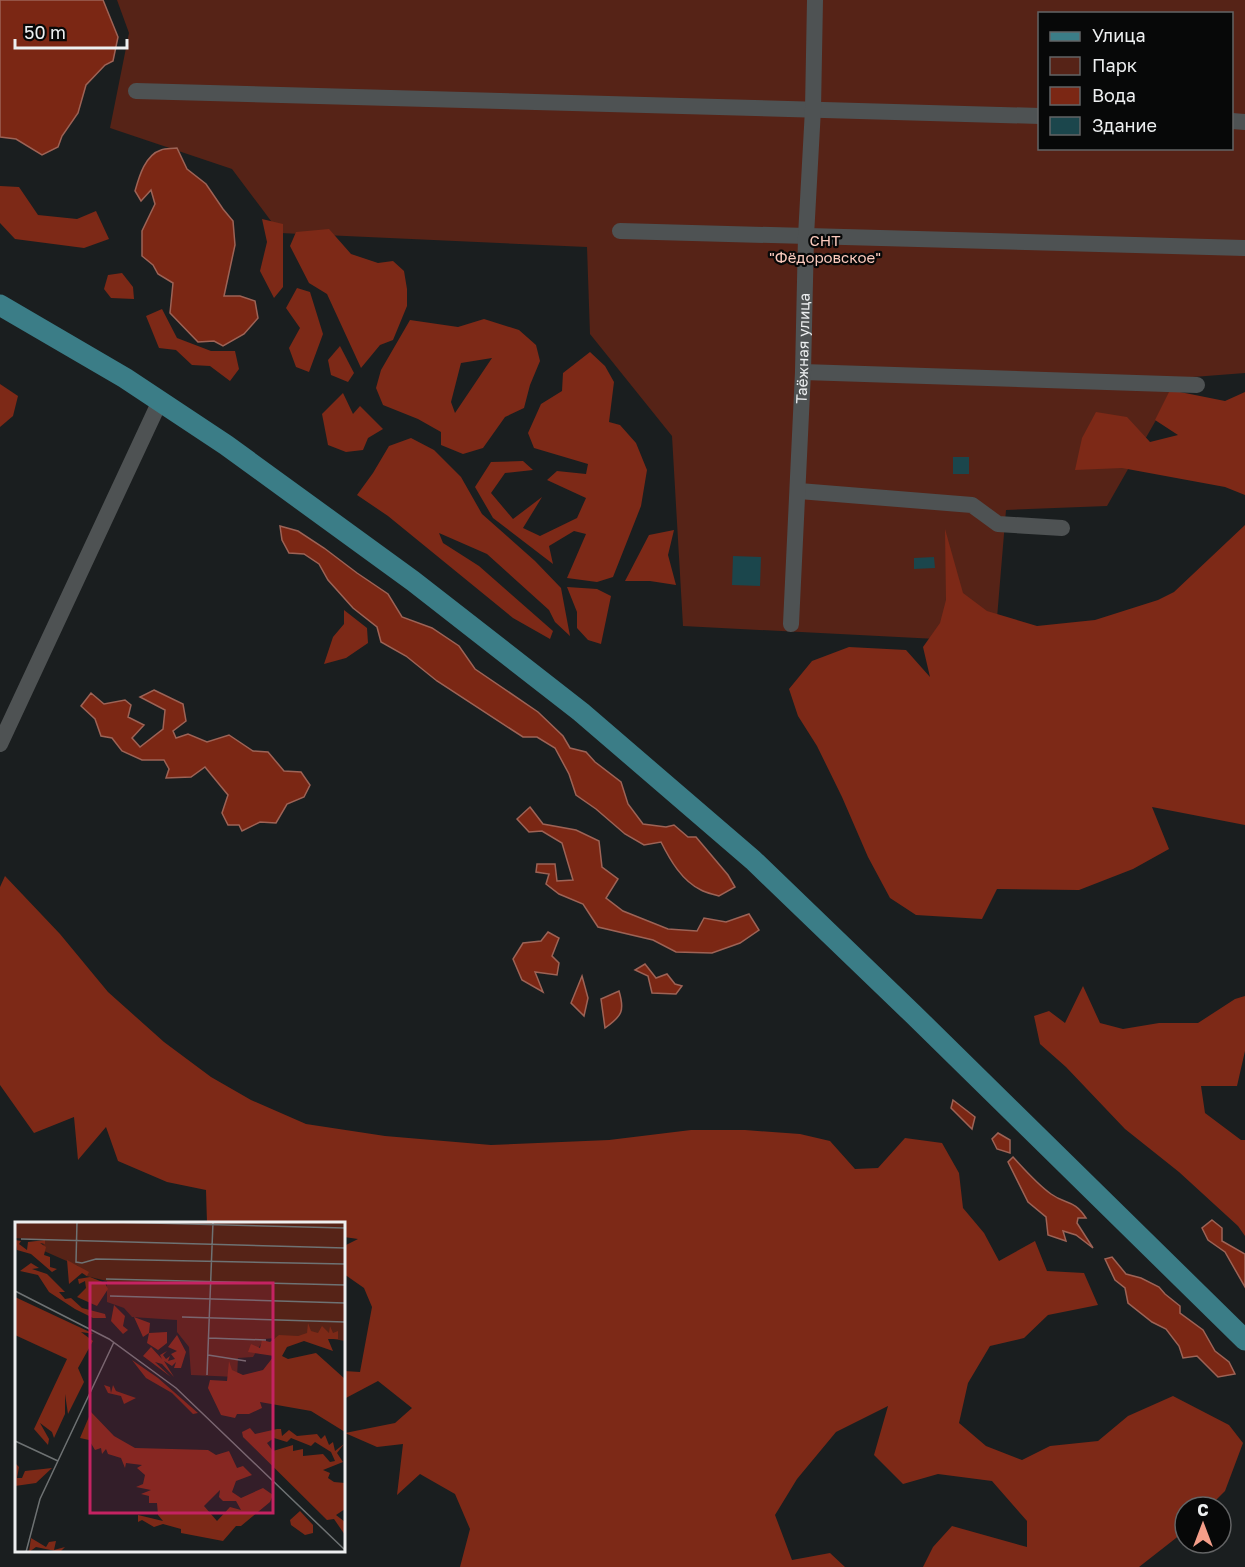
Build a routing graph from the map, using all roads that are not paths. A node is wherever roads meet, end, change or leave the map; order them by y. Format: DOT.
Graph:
graph roads {
  1 [pos="815,0"];
  2 [pos="136,91"];
  3 [pos="813,109"];
  4 [pos="1038,116"];
  5 [pos="620,231"];
  6 [pos="806,237"];
  7 [pos="1245,248"];
  8 [pos="0,305"];
  9 [pos="804,372"];
  10 [pos="1197,385"];
  11 [pos="160,401"];
  12 [pos="799,491"];
  13 [pos="1062,528"];
  14 [pos="791,624"];
  15 [pos="0,744"];
  16 [pos="1245,1340"];
  1 -- 3 [label="street, Таёжная улица"];
  2 -- 3 [label="street"];
  3 -- 4 [label="street"];
  3 -- 6 [label="street, Таёжная улица"];
  5 -- 6 [label="street"];
  6 -- 7 [label="street"];
  6 -- 9 [label="street, Таёжная улица"];
  8 -- 11 [label="main road"];
  9 -- 10 [label="street"];
  9 -- 12 [label="street, Таёжная улица"];
  11 -- 15 [label="street"];
  11 -- 16 [label="main road"];
  12 -- 13 [label="street"];
  12 -- 14 [label="street, Таёжная улица"];
}
